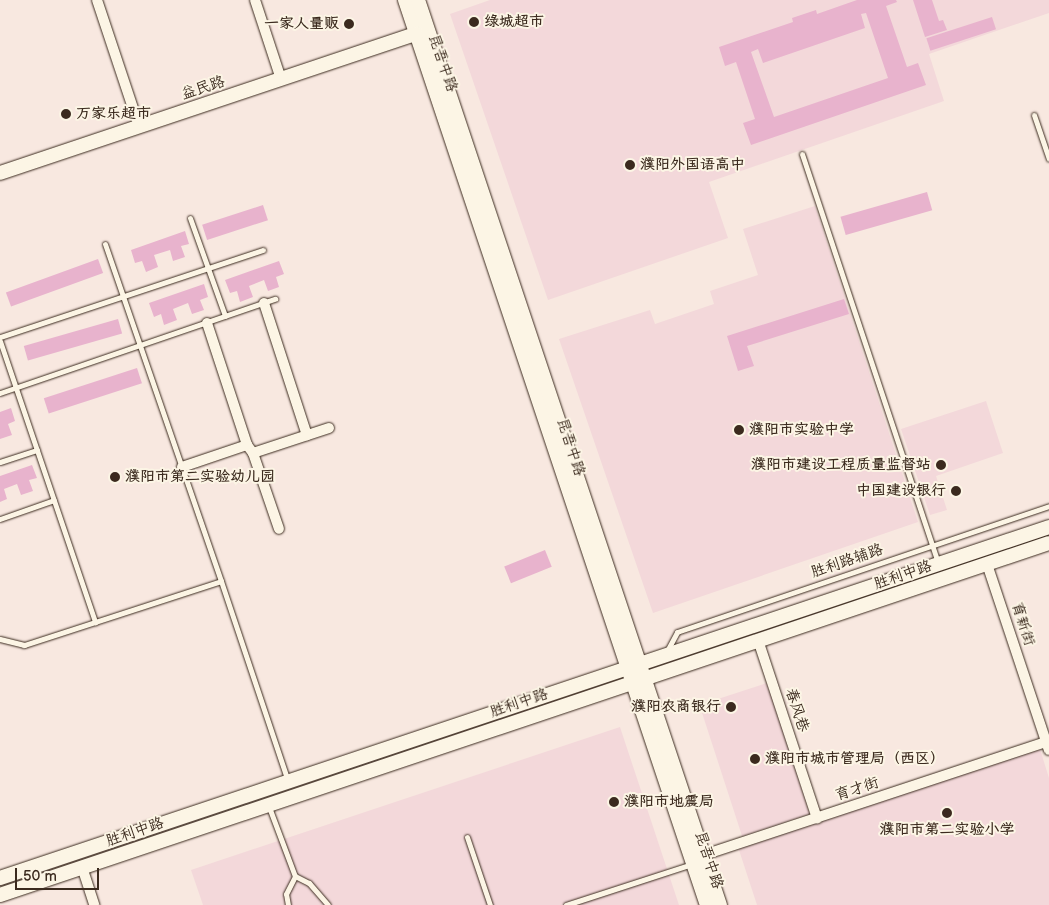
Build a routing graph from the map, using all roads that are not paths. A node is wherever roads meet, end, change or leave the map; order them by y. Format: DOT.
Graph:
graph roads {
  1 [pos="97,0"];
  2 [pos="255,0"];
  3 [pos="404,0"];
  4 [pos="418,0"];
  5 [pos="416,34"];
  6 [pos="281,79"];
  7 [pos="1034,115"];
  8 [pos="139,126"];
  9 [pos="802,154"];
  10 [pos="1049,159"];
  11 [pos="0,171"];
  12 [pos="190,218"];
  13 [pos="105,244"];
  14 [pos="263,250"];
  15 [pos="208,268"];
  16 [pos="123,296"];
  17 [pos="275,299"];
  18 [pos="264,303"];
  19 [pos="225,316"];
  20 [pos="207,322"];
  21 [pos="0,337"];
  22 [pos="0,341"];
  23 [pos="140,346"];
  24 [pos="16,388"];
  25 [pos="0,393"];
  26 [pos="329,428"];
  27 [pos="307,435"];
  28 [pos="250,449"];
  29 [pos="37,450"];
  30 [pos="0,462"];
  31 [pos="182,467"];
  32 [pos="54,500"];
  33 [pos="1049,506"];
  34 [pos="0,519"];
  35 [pos="1049,527"];
  36 [pos="279,529"];
  37 [pos="1049,543"];
  38 [pos="932,546"];
  39 [pos="938,564"];
  40 [pos="987,564"];
  41 [pos="221,581"];
  42 [pos="95,622"];
  43 [pos="0,639"];
  44 [pos="758,640"];
  45 [pos="666,655"];
  46 [pos="634,666"];
  47 [pos="638,680"];
  48 [pos="1048,745"];
  49 [pos="288,781"];
  50 [pos="268,804"];
  51 [pos="816,818"];
  52 [pos="467,837"];
  53 [pos="698,859"];
  54 [pos="82,867"];
  55 [pos="295,876"];
  56 [pos="0,878"];
  57 [pos="0,895"];
  58 [pos="94,905"];
  59 [pos="288,905"];
  60 [pos="328,905"];
  61 [pos="490,905"];
  62 [pos="566,905"];
  63 [pos="707,905"];
  64 [pos="720,905"];
  1 -- 8 [label="street"];
  2 -- 6 [label="street"];
  3 -- 5 [label="main road, 昆吾中路"];
  4 -- 46 [label="main road, 昆吾中路"];
  5 -- 6 [label="main road, 益民路"];
  5 -- 46 [label="main road, 昆吾中路"];
  6 -- 8 [label="main road, 益民路"];
  7 -- 10 [label="lane"];
  8 -- 11 [label="main road, 益民路"];
  9 -- 38 [label="lane"];
  12 -- 15 [label="lane"];
  13 -- 16 [label="lane"];
  14 -- 15 [label="lane"];
  15 -- 16 [label="lane"];
  15 -- 19 [label="lane"];
  16 -- 21 [label="lane"];
  16 -- 23 [label="lane"];
  17 -- 18 [label="lane"];
  18 -- 19 [label="lane"];
  18 -- 27 [label="street"];
  19 -- 20 [label="lane"];
  20 -- 23 [label="lane"];
  20 -- 28 [label="street"];
  22 -- 24 [label="lane"];
  23 -- 24 [label="lane"];
  23 -- 31 [label="lane"];
  24 -- 25 [label="lane"];
  24 -- 29 [label="lane"];
  26 -- 27 [label="street"];
  27 -- 28 [label="street"];
  28 -- 31 [label="street"];
  28 -- 36 [label="street"];
  29 -- 30 [label="lane"];
  29 -- 32 [label="lane"];
  31 -- 41 [label="lane"];
  32 -- 34 [label="lane"];
  32 -- 42 [label="lane"];
  33 -- 38 [label="lane, 胜利路辅路"];
  35 -- 39 [label="main road, 胜利中路"];
  37 -- 40 [label="main road, 胜利中路"];
  38 -- 39 [label="lane"];
  38 -- 45 [label="lane, 胜利路辅路"];
  39 -- 45 [label="main road, 胜利中路"];
  40 -- 44 [label="main road, 胜利中路"];
  40 -- 48 [label="street, 育新街"];
  41 -- 42 [label="lane"];
  41 -- 49 [label="lane"];
  42 -- 43 [label="lane"];
  44 -- 47 [label="main road, 胜利中路"];
  44 -- 51 [label="street, 春风巷"];
  45 -- 46 [label="main road, 胜利中路"];
  46 -- 47 [label="main road, 昆吾中路"];
  46 -- 49 [label="main road, 胜利中路"];
  47 -- 50 [label="main road, 胜利中路"];
  47 -- 53 [label="main road, 昆吾中路"];
  48 -- 51 [label="street, 育才街"];
  49 -- 56 [label="main road, 胜利中路"];
  50 -- 54 [label="main road, 胜利中路"];
  50 -- 55 [label="lane"];
  51 -- 53 [label="street, 育才街"];
  52 -- 61 [label="lane"];
  53 -- 62 [label="lane"];
  53 -- 63 [label="main road, 昆吾中路"];
  53 -- 64 [label="main road, 昆吾中路"];
  54 -- 57 [label="main road, 胜利中路"];
  54 -- 58 [label="street"];
  55 -- 59 [label="lane"];
  55 -- 60 [label="lane"];
}
